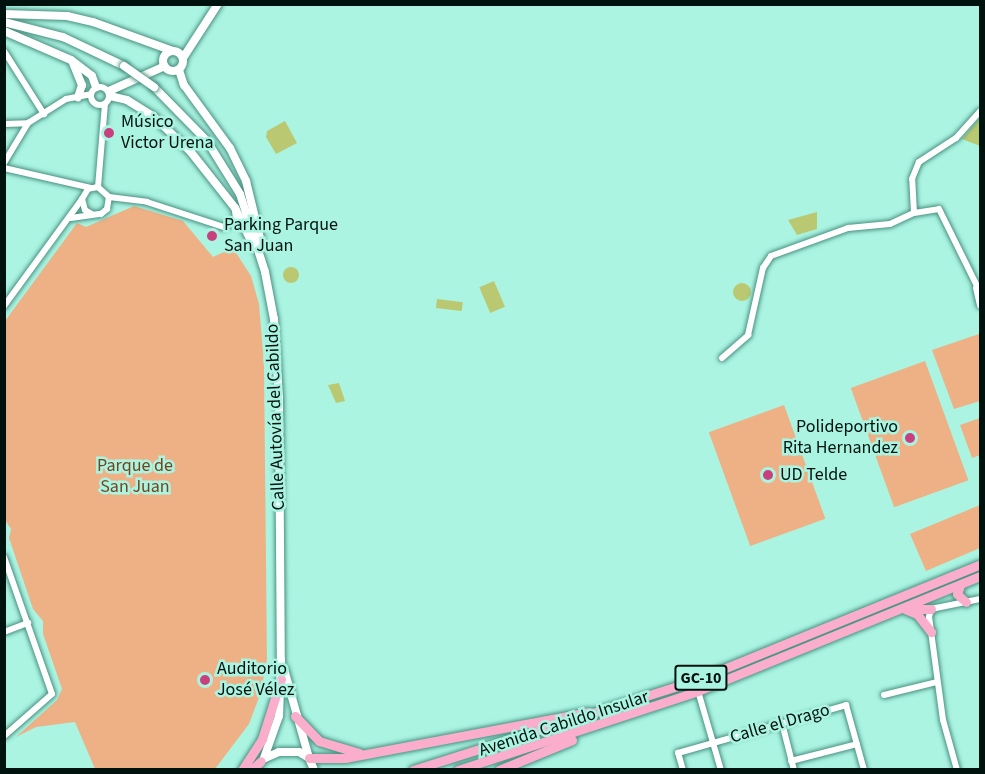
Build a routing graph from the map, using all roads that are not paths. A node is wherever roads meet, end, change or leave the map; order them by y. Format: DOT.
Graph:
graph roads {
  1 [pos="218,4"];
  2 [pos="4,14"];
  3 [pos="4,22"];
  4 [pos="4,31"];
  5 [pos="4,51"];
  6 [pos="173,51"];
  7 [pos="183,58"];
  8 [pos="71,60"];
  9 [pos="165,66"];
  10 [pos="179,70"];
  11 [pos="94,91"];
  12 [pos="78,97"];
  13 [pos="108,97"];
  14 [pos="981,111"];
  15 [pos="44,114"];
  16 [pos="4,123"];
  17 [pos="28,123"];
  18 [pos="4,163"];
  19 [pos="4,168"];
  20 [pos="95,188"];
  21 [pos="109,197"];
  22 [pos="82,198"];
  23 [pos="235,208"];
  24 [pos="914,213"];
  25 [pos="92,214"];
  26 [pos="71,218"];
  27 [pos="265,272"];
  28 [pos="974,279"];
  29 [pos="981,292"];
  30 [pos="4,306"];
  31 [pos="981,306"];
  32 [pos="722,358"];
  33 [pos="4,557"];
  34 [pos="981,564"];
  35 [pos="981,576"];
  36 [pos="960,585"];
  37 [pos="981,599"];
  38 [pos="966,602"];
  39 [pos="905,609"];
  40 [pos="931,609"];
  41 [pos="28,623"];
  42 [pos="4,632"];
  43 [pos="931,632"];
  44 [pos="281,660"];
  45 [pos="281,679"];
  46 [pos="937,682"];
  47 [pos="698,691"];
  48 [pos="884,695"];
  49 [pos="626,705"];
  50 [pos="296,716"];
  51 [pos="621,719"];
  52 [pos="782,723"];
  53 [pos="4,736"];
  54 [pos="713,743"];
  55 [pos="857,744"];
  56 [pos="362,753"];
  57 [pos="309,758"];
  58 [pos="791,760"];
  59 [pos="261,763"];
  60 [pos="242,770"];
  61 [pos="251,770"];
  62 [pos="314,770"];
  63 [pos="412,770"];
  64 [pos="458,770"];
  65 [pos="498,770"];
  66 [pos="683,770"];
  67 [pos="721,770"];
  68 [pos="794,770"];
  69 [pos="864,770"];
  70 [pos="957,770"];
  1 -- 7 [label="street"];
  2 -- 6 [label="main road"];
  3 -- 27 [label="main road, Calle Autovía del Cabildo, bridge"];
  4 -- 8 [label="main road"];
  5 -- 15 [label="street"];
  6 -- 7 [label="street"];
  6 -- 9 [label="street"];
  7 -- 10 [label="street"];
  8 -- 11 [label="main road"];
  8 -- 12 [label="main road"];
  9 -- 10 [label="street"];
  9 -- 13 [label="street"];
  10 -- 27 [label="main road"];
  11 -- 12 [label="street"];
  11 -- 13 [label="street"];
  11 -- 13 [label="street"];
  12 -- 15 [label="street"];
  13 -- 20 [label="street"];
  13 -- 23 [label="main road"];
  14 -- 24 [label="street"];
  15 -- 17 [label="street"];
  16 -- 17 [label="street"];
  17 -- 18 [label="street"];
  19 -- 20 [label="street"];
  20 -- 21 [label="street"];
  20 -- 22 [label="street"];
  21 -- 23 [label="street"];
  21 -- 25 [label="street"];
  22 -- 25 [label="street"];
  22 -- 26 [label="street"];
  23 -- 27 [label="main road"];
  24 -- 28 [label="street"];
  24 -- 32 [label="street"];
  25 -- 26 [label="street"];
  26 -- 30 [label="street"];
  27 -- 44 [label="main road, Calle Autovía del Cabildo"];
  28 -- 29 [label="street"];
  28 -- 31 [label="street"];
  33 -- 41 [label="street"];
  34 -- 49 [label="main road, Avenida Cabildo Insular / GC-10"];
  35 -- 36 [label="main road, Avenida Cabildo Insular / GC-10"];
  36 -- 38 [label="main road"];
  36 -- 39 [label="main road, Avenida Cabildo Insular / GC-10"];
  37 -- 38 [label="street"];
  38 -- 40 [label="street"];
  39 -- 40 [label="main road"];
  39 -- 43 [label="main road"];
  39 -- 47 [label="main road, Avenida Cabildo Insular / GC-10"];
  40 -- 43 [label="street"];
  41 -- 42 [label="street"];
  41 -- 53 [label="street"];
  43 -- 46 [label="street"];
  44 -- 45 [label="main road, Calle Autovía del Cabildo"];
  44 -- 50 [label="main road, Calle Autovía del Cabildo"];
  45 -- 59 [label="main road, Calle Autovía del Cabildo"];
  45 -- 60 [label="main road"];
  46 -- 48 [label="street"];
  46 -- 70 [label="street"];
  47 -- 51 [label="main road, Avenida Cabildo Insular / GC-10"];
  47 -- 54 [label="street"];
  49 -- 56 [label="main road"];
  49 -- 63 [label="main road, Avenida Cabildo Insular / GC-10"];
  50 -- 56 [label="main road"];
  50 -- 57 [label="main road, Calle Autovía del Cabildo"];
  51 -- 64 [label="main road, Avenida Cabildo Insular / GC-10"];
  51 -- 65 [label="main road"];
  52 -- 54 [label="street, Calle el Drago"];
  52 -- 55 [label="street, Calle el Drago"];
  52 -- 58 [label="street"];
  54 -- 66 [label="street, Calle el Drago"];
  54 -- 67 [label="street"];
  55 -- 58 [label="street"];
  55 -- 69 [label="street"];
  56 -- 57 [label="main road"];
  57 -- 59 [label="main road"];
  57 -- 62 [label="main road, Calle Autovía del Cabildo"];
  58 -- 68 [label="street"];
  59 -- 61 [label="main road"];
}
